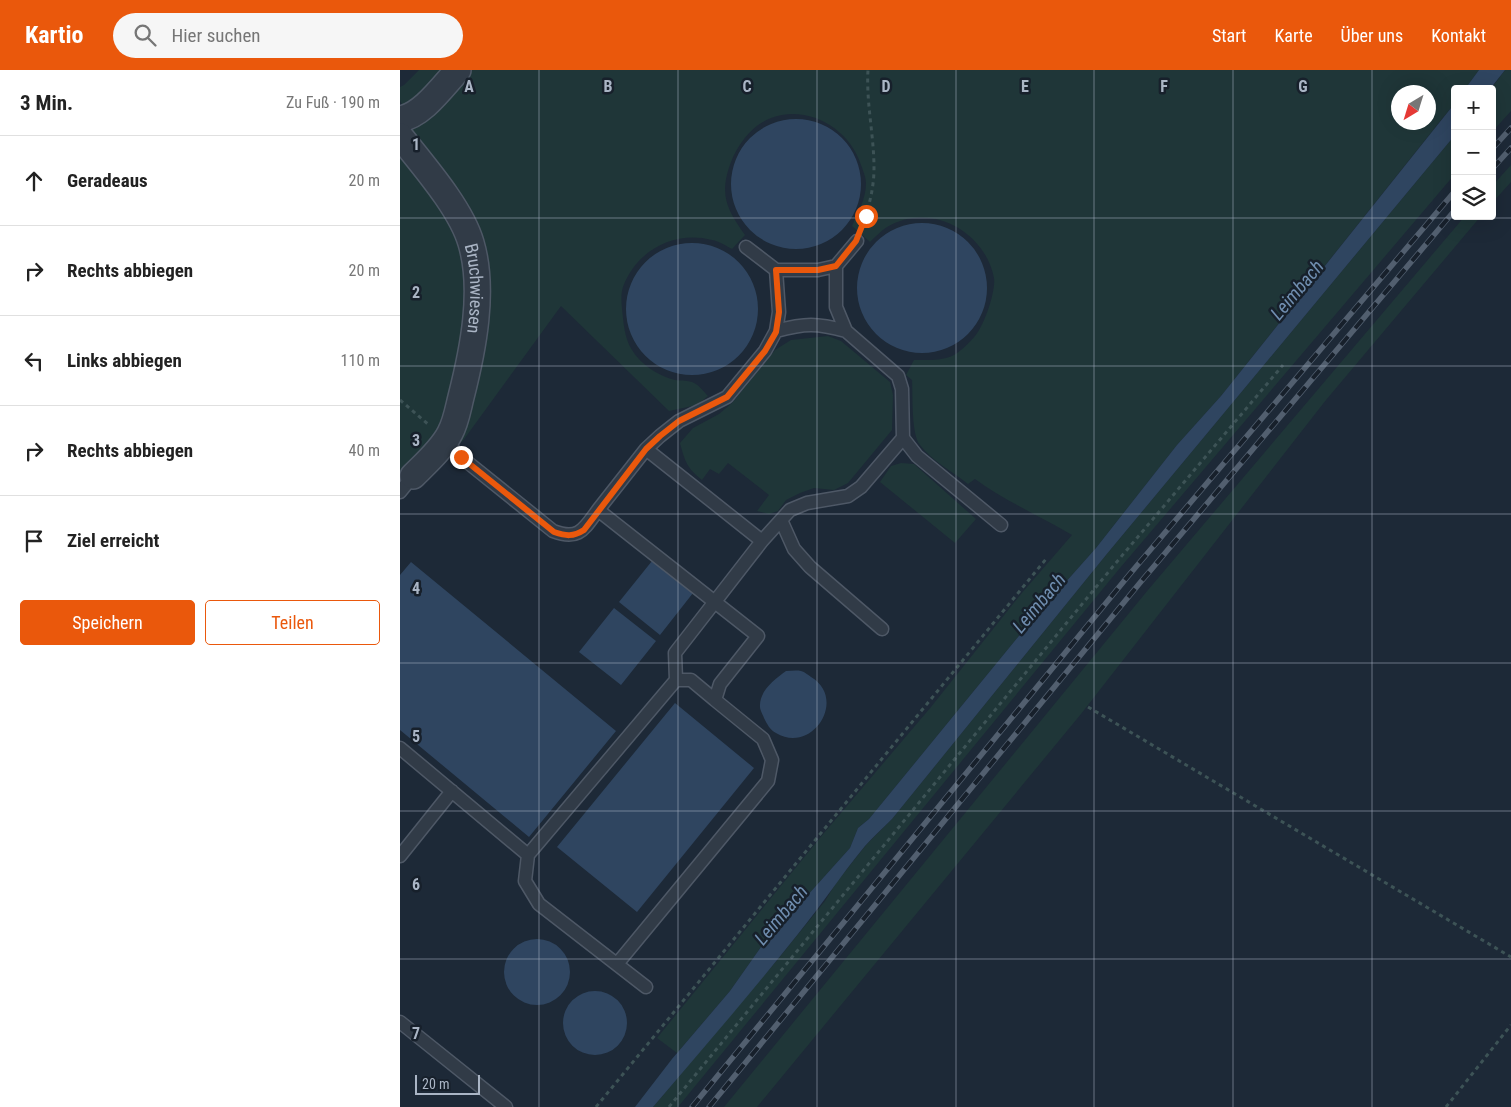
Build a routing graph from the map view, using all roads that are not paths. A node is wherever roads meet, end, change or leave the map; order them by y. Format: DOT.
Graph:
graph roads {
  1 [pos="458,70"];
  2 [pos="400,119"];
  3 [pos="400,136"];
  4 [pos="856,241"];
  5 [pos="746,247"];
  6 [pos="836,266"];
  7 [pos="776,270"];
  8 [pos="846,331"];
  9 [pos="776,332"];
  10 [pos="448,438"];
  11 [pos="903,438"];
  12 [pos="646,449"];
  13 [pos="406,484"];
  14 [pos="598,510"];
  15 [pos="781,520"];
  16 [pos="1001,525"];
  17 [pos="762,541"];
  18 [pos="714,602"];
  19 [pos="882,629"];
  20 [pos="676,680"];
  21 [pos="715,700"];
  22 [pos="400,748"];
  23 [pos="452,791"];
  24 [pos="528,855"];
  25 [pos="400,856"];
  26 [pos="617,964"];
  27 [pos="646,986"];
  28 [pos="400,1022"];
  29 [pos="506,1107"];
  1 -- 2 [label="street"];
  3 -- 10 [label="street, Bruchwiesen"];
  4 -- 6 [label="lane"];
  5 -- 7 [label="lane"];
  6 -- 7 [label="lane"];
  6 -- 8 [label="lane"];
  7 -- 9 [label="lane"];
  8 -- 9 [label="lane"];
  8 -- 11 [label="lane"];
  9 -- 12 [label="lane"];
  10 -- 13 [label="street, Bruchwiesen"];
  10 -- 14 [label="lane"];
  11 -- 15 [label="lane"];
  11 -- 16 [label="lane"];
  12 -- 14 [label="lane"];
  12 -- 17 [label="lane"];
  14 -- 18 [label="lane"];
  15 -- 17 [label="lane"];
  15 -- 19 [label="lane"];
  17 -- 18 [label="lane"];
  18 -- 20 [label="lane"];
  18 -- 21 [label="lane"];
  20 -- 21 [label="lane"];
  20 -- 24 [label="lane"];
  21 -- 26 [label="lane"];
  22 -- 23 [label="lane"];
  23 -- 24 [label="lane"];
  23 -- 25 [label="lane"];
  24 -- 26 [label="lane"];
  26 -- 27 [label="lane"];
  28 -- 29 [label="lane"];
}
